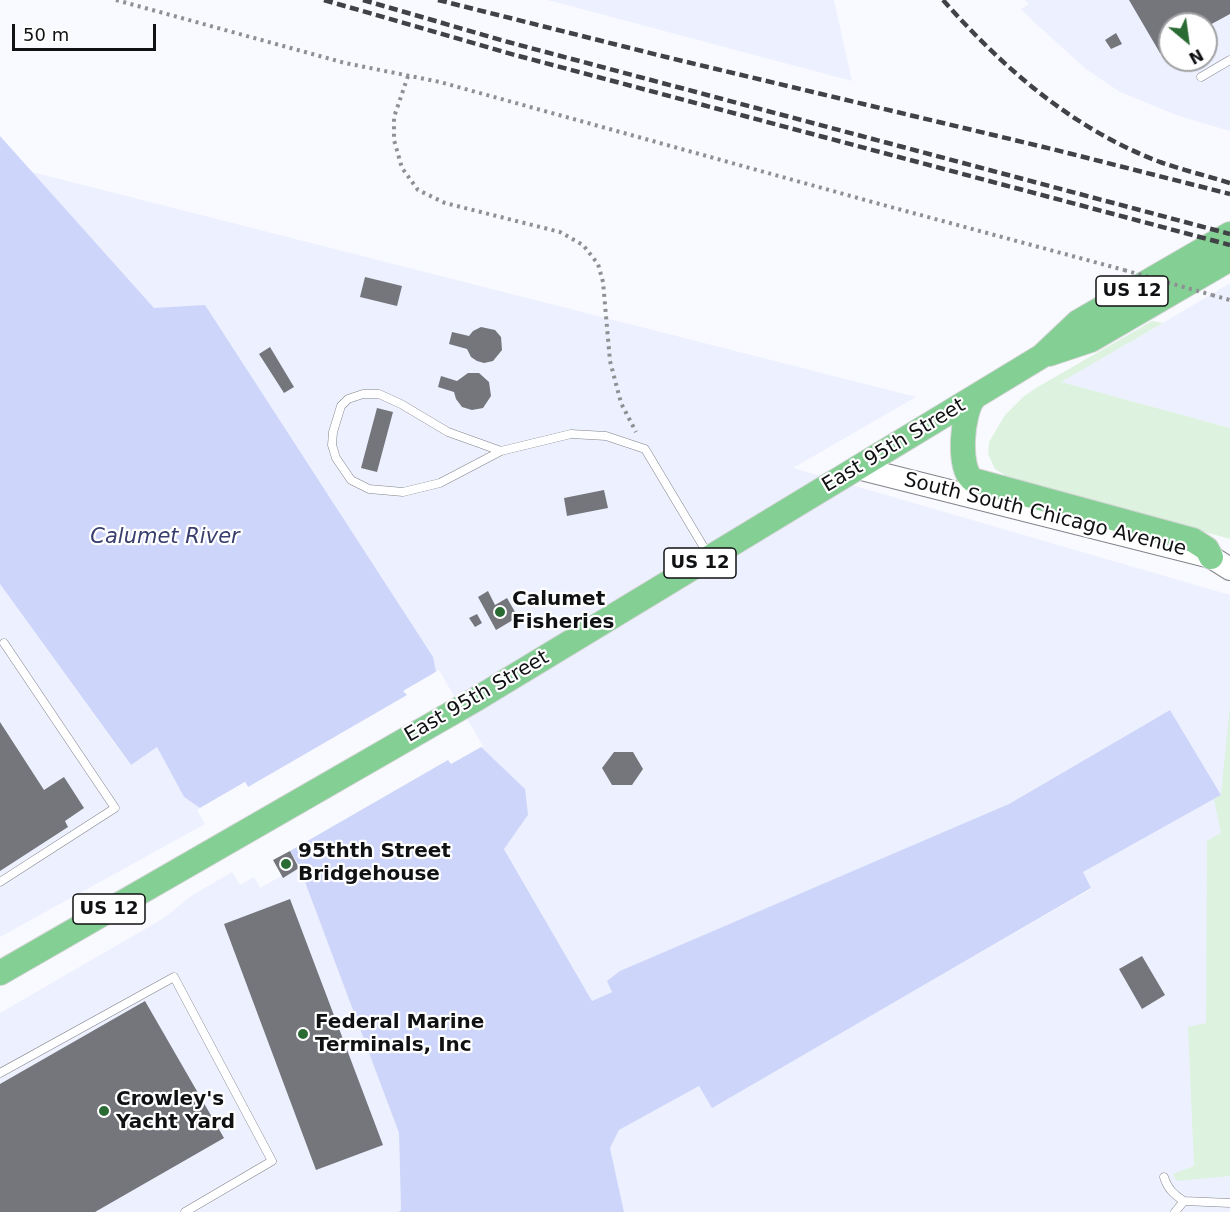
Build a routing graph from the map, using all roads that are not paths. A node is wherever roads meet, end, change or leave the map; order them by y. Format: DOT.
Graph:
graph roads {
  1 [pos="1230,60"];
  2 [pos="1201,76"];
  3 [pos="1230,234"];
  4 [pos="1230,259"];
  5 [pos="1041,356"];
  6 [pos="974,398"];
  7 [pos="501,451"];
  8 [pos="858,468"];
  9 [pos="710,557"];
  10 [pos="1220,563"];
  11 [pos="1,642"];
  12 [pos="0,882"];
  13 [pos="0,973"];
  14 [pos="0,1073"];
  15 [pos="1164,1177"];
  16 [pos="1184,1201"];
  17 [pos="1230,1203"];
  18 [pos="184,1212"];
  19 [pos="1175,1212"];
  1 -- 2 [label="lane"];
  3 -- 5 [label="main road, East 95th Street / US 12"];
  4 -- 5 [label="main road, East 95th Street / US 12"];
  5 -- 6 [label="main road, East 95th Street / US 12"];
  6 -- 8 [label="main road, East 95th Street / US 12"];
  6 -- 10 [label="main road"];
  7 -- 7 [label="lane"];
  7 -- 9 [label="lane"];
  8 -- 9 [label="main road, East 95th Street / US 12"];
  8 -- 10 [label="main road, South South Chicago Avenue"];
  9 -- 13 [label="main road, East 95th Street / US 12"];
  11 -- 12 [label="lane"];
  14 -- 18 [label="lane"];
  15 -- 16 [label="lane"];
  16 -- 17 [label="lane"];
  16 -- 19 [label="lane"];
}
